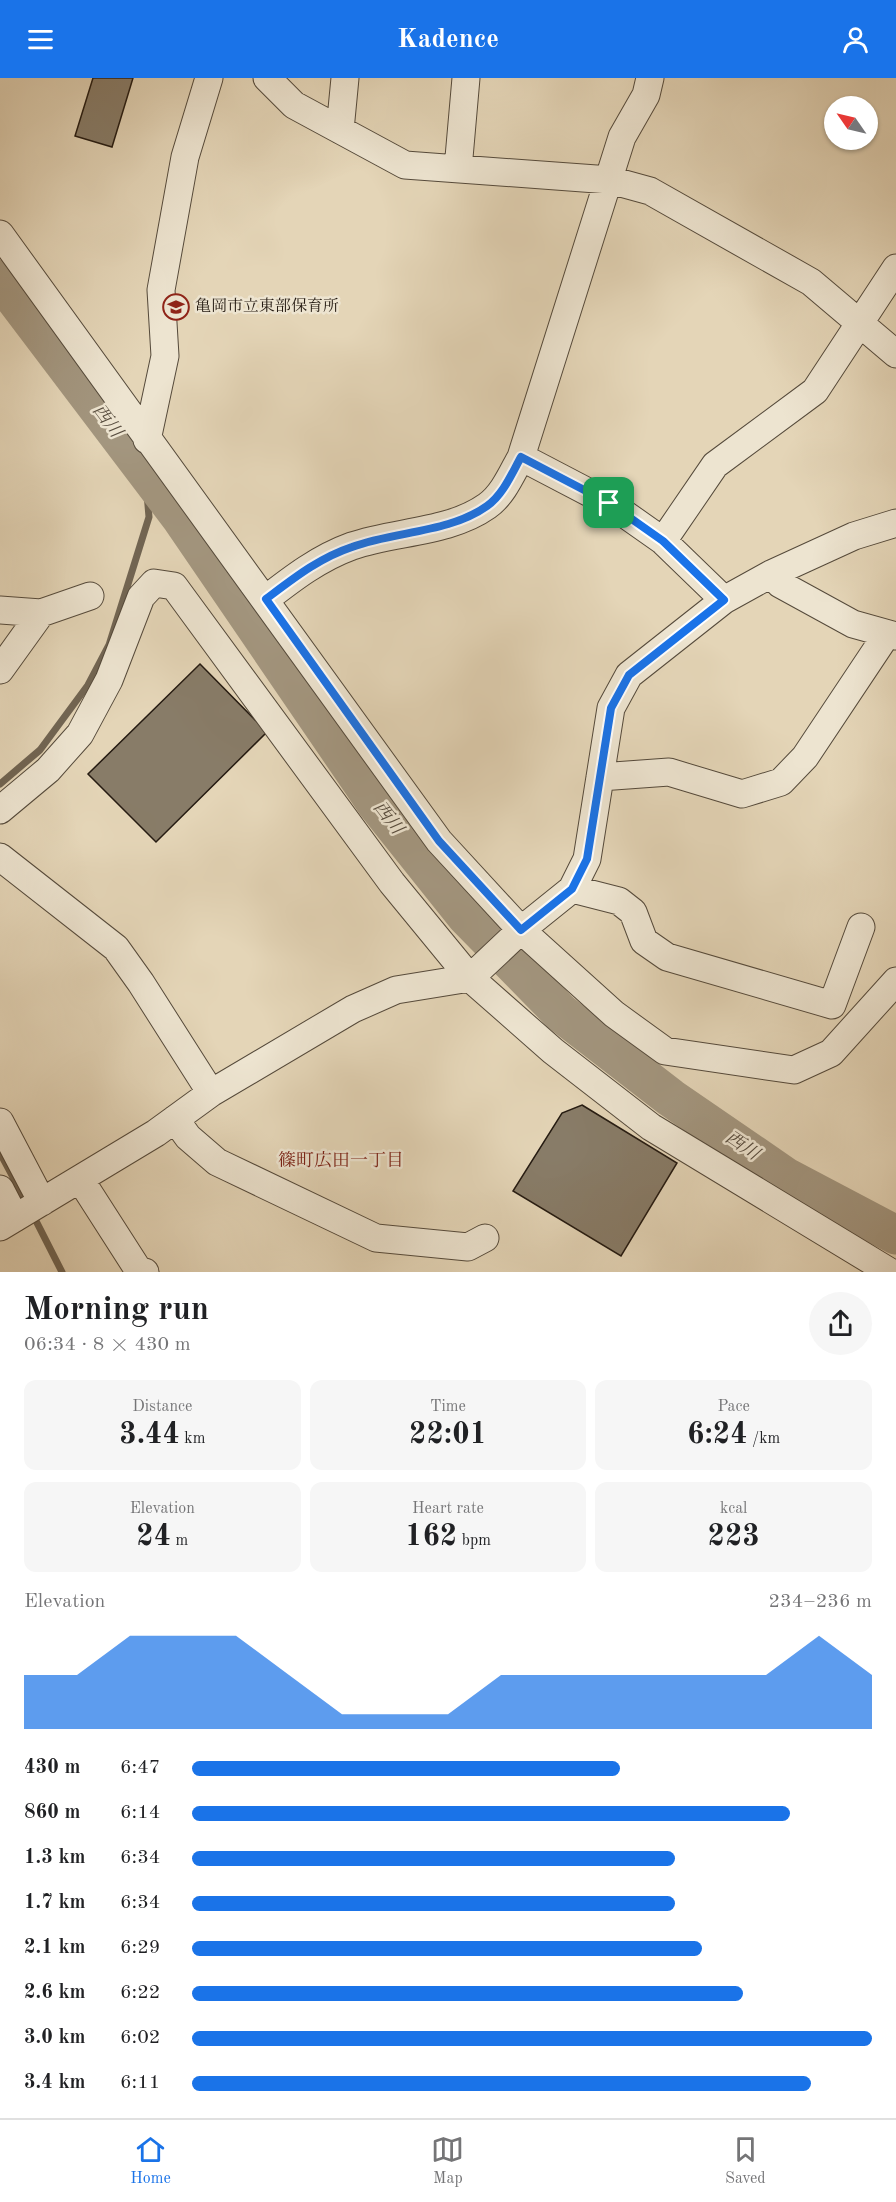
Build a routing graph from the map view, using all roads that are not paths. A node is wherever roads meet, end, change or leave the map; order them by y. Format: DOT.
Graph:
graph roads {
  1 [pos="209,78"];
  2 [pos="267,78"];
  3 [pos="345,78"];
  4 [pos="466,78"];
  5 [pos="650,78"];
  6 [pos="340,130"];
  7 [pos="458,169"];
  8 [pos="610,180"];
  9 [pos="0,234"];
  10 [pos="896,268"];
  11 [pos="861,322"];
  12 [pos="896,354"];
  13 [pos="147,440"];
  14 [pos="521,457"];
  15 [pos="896,523"];
  16 [pos="663,541"];
  17 [pos="771,574"];
  18 [pos="90,596"];
  19 [pos="266,599"];
  20 [pos="724,600"];
  21 [pos="0,610"];
  22 [pos="41,613"];
  23 [pos="892,635"];
  24 [pos="0,670"];
  25 [pos="600,777"];
  26 [pos="0,810"];
  27 [pos="0,857"];
  28 [pos="572,889"];
  29 [pos="861,927"];
  30 [pos="517,934"];
  31 [pos="476,973"];
  32 [pos="896,981"];
  33 [pos="211,1093"];
  34 [pos="175,1119"];
  35 [pos="0,1122"];
  36 [pos="80,1179"];
  37 [pos="0,1189"];
  38 [pos="42,1202"];
  39 [pos="8,1223"];
  40 [pos="485,1238"];
  41 [pos="145,1272"];
  42 [pos="890,1272"];
  1 -- 13 [label="street"];
  2 -- 6 [label="street"];
  3 -- 6 [label="street"];
  4 -- 7 [label="street"];
  5 -- 8 [label="street"];
  6 -- 7 [label="street"];
  7 -- 8 [label="street"];
  8 -- 11 [label="street"];
  8 -- 14 [label="street"];
  9 -- 13 [label="street"];
  10 -- 11 [label="street"];
  11 -- 12 [label="street"];
  11 -- 16 [label="street"];
  13 -- 19 [label="street"];
  14 -- 16 [label="street"];
  14 -- 19 [label="street"];
  15 -- 17 [label="street"];
  16 -- 20 [label="street"];
  17 -- 20 [label="street"];
  17 -- 23 [label="street"];
  18 -- 22 [label="street"];
  19 -- 30 [label="street"];
  20 -- 25 [label="street"];
  21 -- 22 [label="street"];
  22 -- 24 [label="street"];
  23 -- 25 [label="street"];
  25 -- 28 [label="street"];
  26 -- 31 [label="street"];
  27 -- 33 [label="street"];
  28 -- 29 [label="street"];
  28 -- 30 [label="street"];
  30 -- 31 [label="street"];
  30 -- 32 [label="street"];
  31 -- 33 [label="street"];
  31 -- 42 [label="street"];
  33 -- 34 [label="street"];
  34 -- 36 [label="street"];
  34 -- 40 [label="street"];
  35 -- 38 [label="street"];
  36 -- 38 [label="street"];
  36 -- 41 [label="street"];
  37 -- 39 [label="street"];
  38 -- 39 [label="street"];
}
